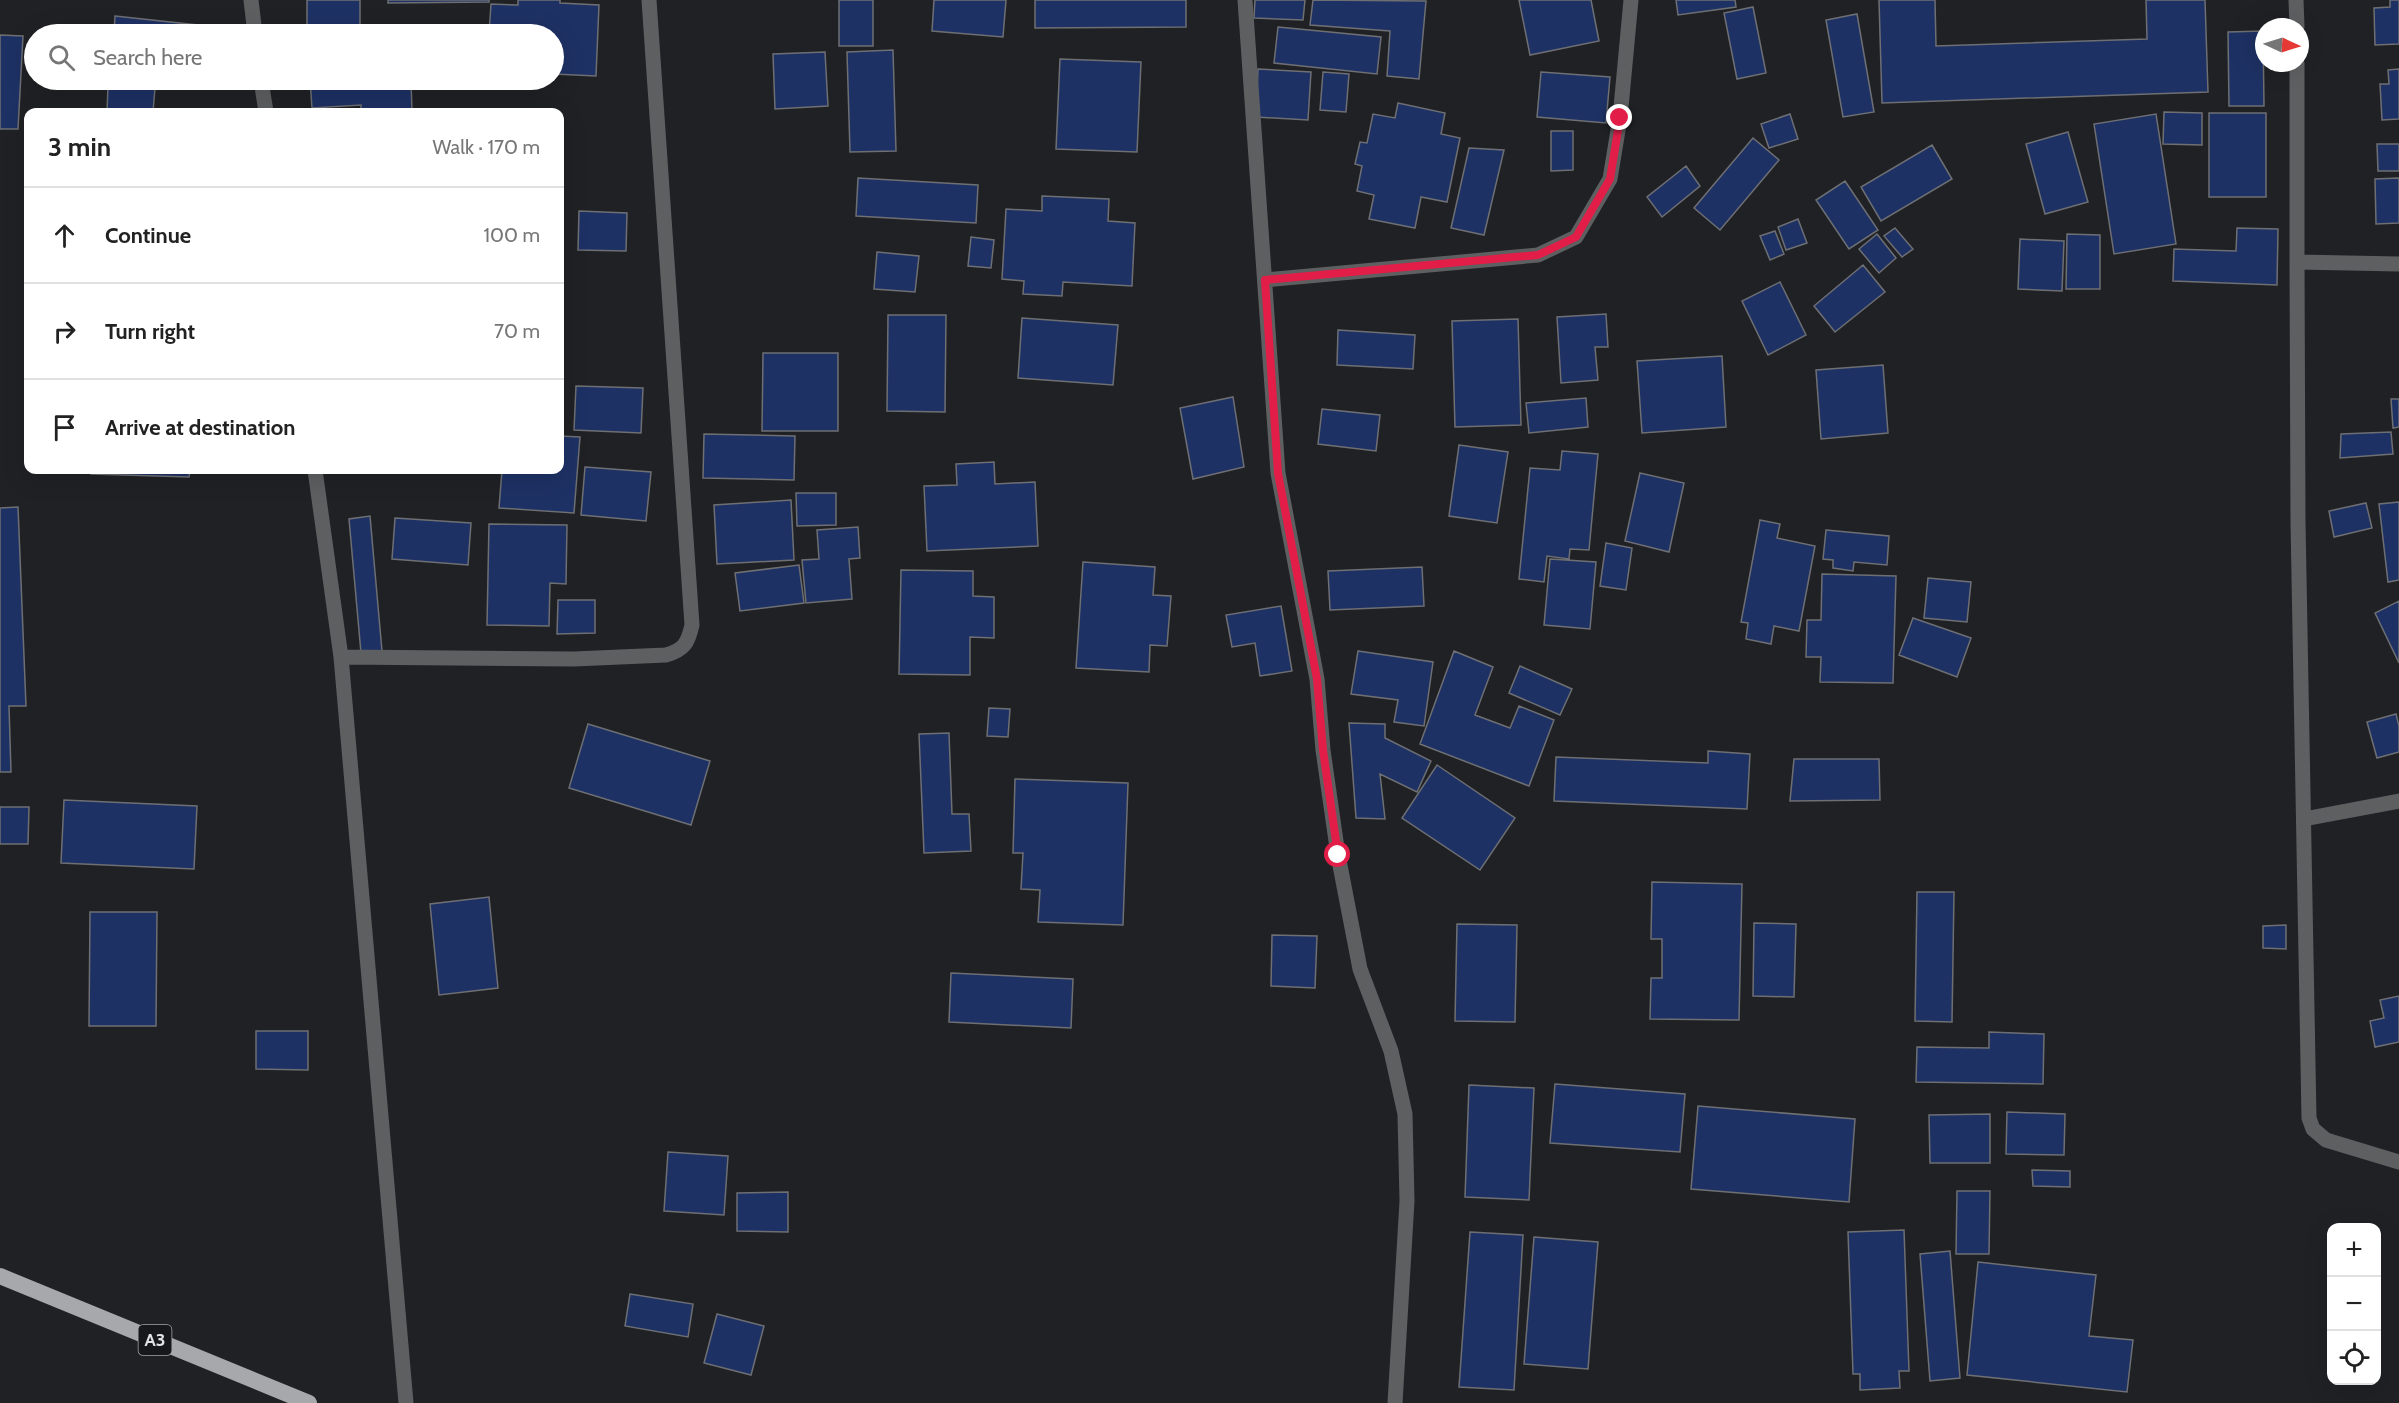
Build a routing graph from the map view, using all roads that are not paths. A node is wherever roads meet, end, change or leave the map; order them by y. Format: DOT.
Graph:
graph roads {
  1 [pos="251,0"];
  2 [pos="649,0"];
  3 [pos="1245,0"];
  4 [pos="1631,0"];
  5 [pos="2296,0"];
  6 [pos="2297,18"];
  7 [pos="254,24"];
  8 [pos="2297,72"];
  9 [pos="263,90"];
  10 [pos="265,108"];
  11 [pos="2297,262"];
  12 [pos="2399,264"];
  13 [pos="1265,280"];
  14 [pos="316,474"];
  15 [pos="340,657"];
  16 [pos="2399,801"];
  17 [pos="2304,819"];
  18 [pos="2399,1162"];
  19 [pos="0,1276"];
  20 [pos="309,1403"];
  21 [pos="406,1403"];
  22 [pos="1395,1403"];
  1 -- 7 [label="street"];
  2 -- 15 [label="street"];
  3 -- 13 [label="street"];
  4 -- 13 [label="street"];
  5 -- 6 [label="street"];
  8 -- 11 [label="street"];
  9 -- 10 [label="street"];
  11 -- 12 [label="street"];
  11 -- 17 [label="street"];
  13 -- 22 [label="street"];
  14 -- 15 [label="street"];
  15 -- 21 [label="street"];
  16 -- 17 [label="street"];
  17 -- 18 [label="street"];
  19 -- 20 [label="highway, A3"];
}
